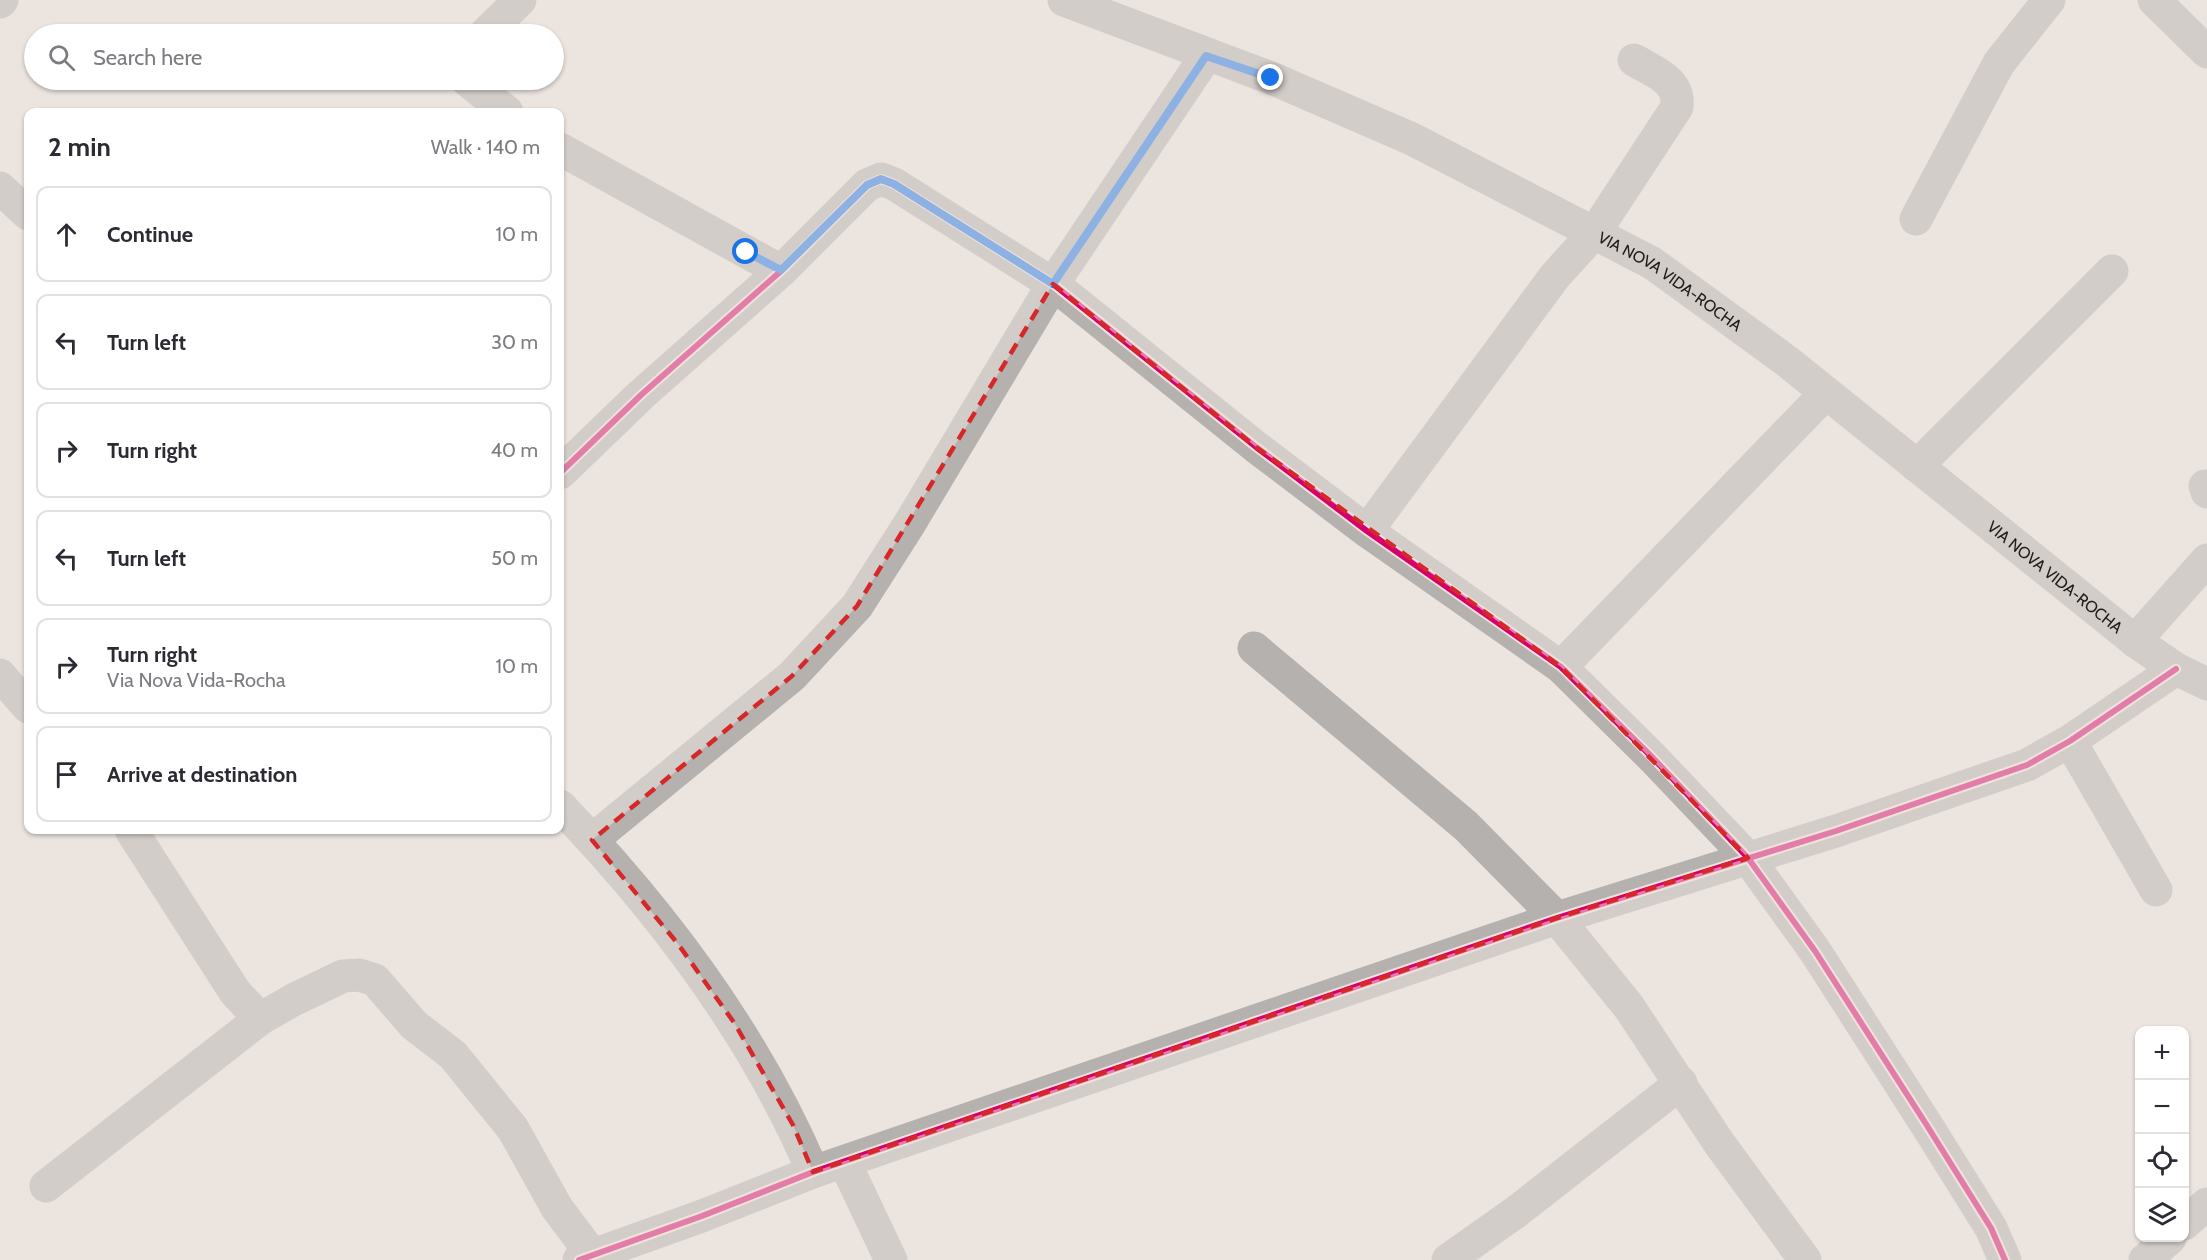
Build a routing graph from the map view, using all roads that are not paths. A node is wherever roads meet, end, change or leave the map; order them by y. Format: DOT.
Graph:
graph roads {
  1 [pos="519,0"];
  2 [pos="2049,0"];
  3 [pos="2154,0"];
  4 [pos="1078,2"];
  5 [pos="495,24"];
  6 [pos="2207,52"];
  7 [pos="1206,56"];
  8 [pos="1634,60"];
  9 [pos="477,90"];
  10 [pos="502,108"];
  11 [pos="564,151"];
  12 [pos="0,188"];
  13 [pos="24,210"];
  14 [pos="1916,219"];
  15 [pos="1595,232"];
  16 [pos="781,270"];
  17 [pos="2112,271"];
  18 [pos="1053,284"];
  19 [pos="1826,393"];
  20 [pos="1917,466"];
  21 [pos="564,469"];
  22 [pos="1367,531"];
  23 [pos="2207,560"];
  24 [pos="2135,641"];
  25 [pos="1254,648"];
  26 [pos="1561,667"];
  27 [pos="2176,669"];
  28 [pos="0,675"];
  29 [pos="2207,684"];
  30 [pos="24,702"];
  31 [pos="2070,741"];
  32 [pos="564,810"];
  33 [pos="134,834"];
  34 [pos="592,840"];
  35 [pos="1748,858"];
  36 [pos="2156,890"];
  37 [pos="1557,918"];
  38 [pos="260,1019"];
  39 [pos="1681,1083"];
  40 [pos="845,1163"];
  41 [pos="813,1172"];
  42 [pos="46,1186"];
  43 [pos="2207,1204"];
  44 [pos="2189,1220"];
  45 [pos="2165,1242"];
  46 [pos="590,1259"];
  47 [pos="891,1260"];
  48 [pos="1448,1260"];
  49 [pos="1805,1260"];
  50 [pos="2005,1260"];
  51 [pos="2145,1260"];
  1 -- 5 [label="street"];
  2 -- 14 [label="street"];
  3 -- 6 [label="street"];
  4 -- 7 [label="street, VIA NOVA VIDA-ROCHA"];
  7 -- 15 [label="street, VIA NOVA VIDA-ROCHA"];
  7 -- 18 [label="street"];
  8 -- 15 [label="street"];
  9 -- 10 [label="street"];
  11 -- 16 [label="street"];
  12 -- 13 [label="street"];
  15 -- 19 [label="street, VIA NOVA VIDA-ROCHA"];
  15 -- 22 [label="street"];
  16 -- 18 [label="street"];
  16 -- 21 [label="street"];
  17 -- 20 [label="street"];
  18 -- 22 [label="street"];
  18 -- 34 [label="street"];
  19 -- 20 [label="street, VIA NOVA VIDA-ROCHA"];
  19 -- 26 [label="street"];
  20 -- 24 [label="street, VIA NOVA VIDA-ROCHA"];
  22 -- 26 [label="street"];
  23 -- 24 [label="street"];
  24 -- 27 [label="street, VIA NOVA VIDA-ROCHA"];
  25 -- 37 [label="street"];
  26 -- 35 [label="street"];
  27 -- 29 [label="street, VIA NOVA VIDA-ROCHA"];
  27 -- 31 [label="street"];
  28 -- 30 [label="street"];
  31 -- 35 [label="street"];
  31 -- 36 [label="street"];
  32 -- 34 [label="street"];
  33 -- 38 [label="street"];
  34 -- 41 [label="street"];
  35 -- 37 [label="street"];
  35 -- 50 [label="street"];
  37 -- 39 [label="street"];
  37 -- 40 [label="street"];
  38 -- 42 [label="street"];
  38 -- 46 [label="street"];
  39 -- 48 [label="street"];
  39 -- 49 [label="street"];
  40 -- 41 [label="street"];
  40 -- 47 [label="street"];
  41 -- 46 [label="street"];
  43 -- 44 [label="street"];
  45 -- 51 [label="street"];
}
